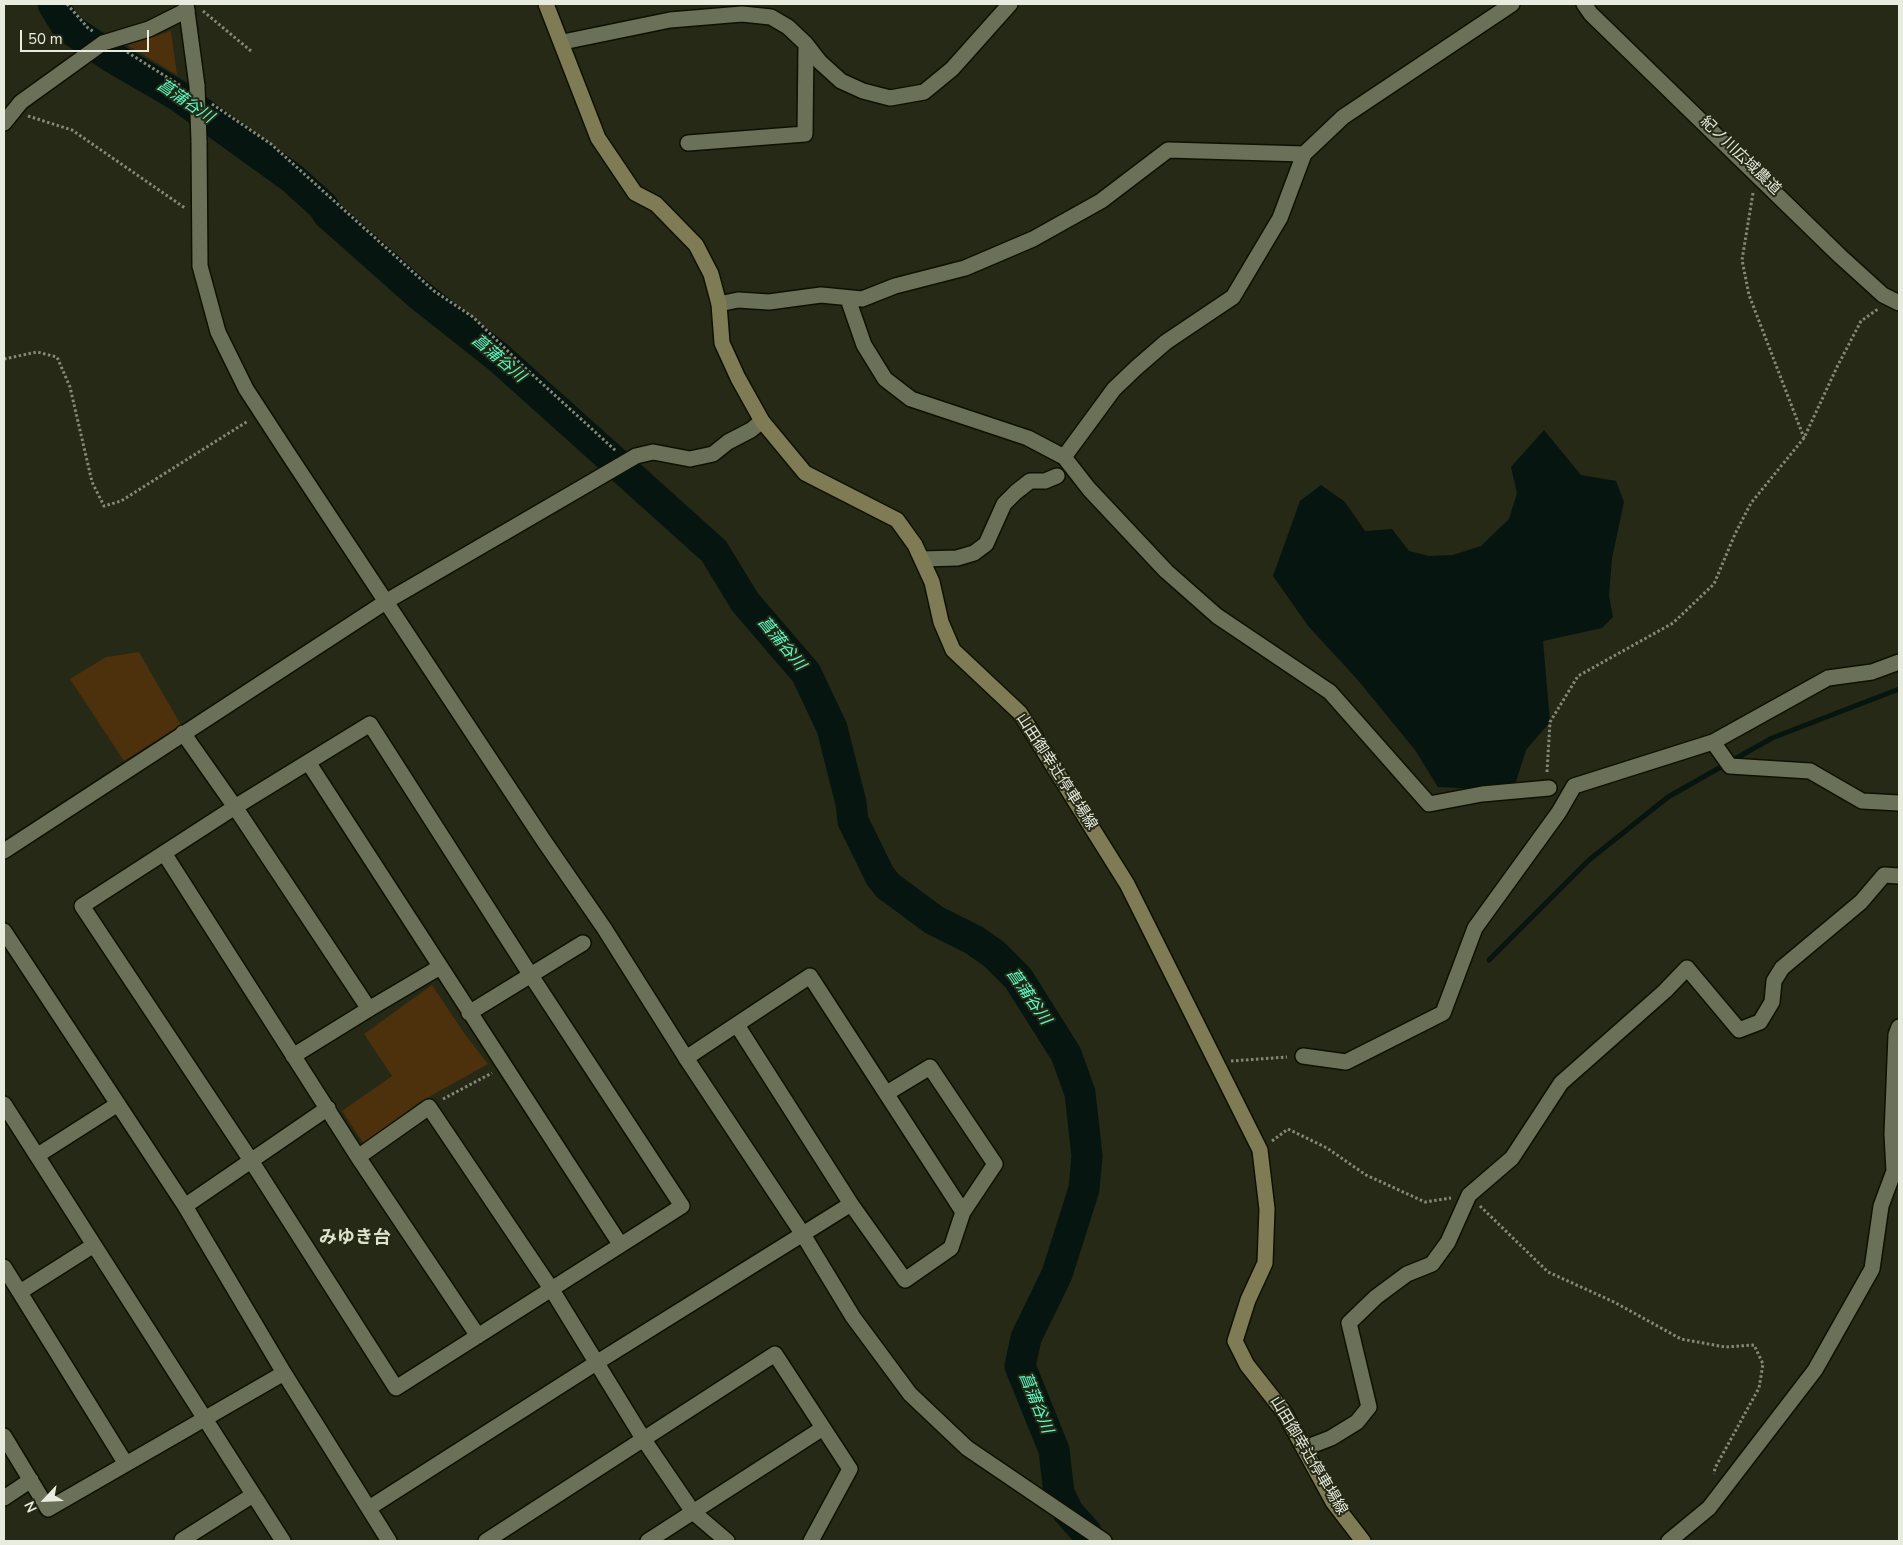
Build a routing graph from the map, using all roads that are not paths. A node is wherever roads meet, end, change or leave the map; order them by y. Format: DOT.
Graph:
graph roads {
  1 [pos="546,4"];
  2 [pos="1010,4"];
  3 [pos="1512,4"];
  4 [pos="1584,4"];
  5 [pos="187,7"];
  6 [pos="562,42"];
  7 [pos="806,44"];
  8 [pos="8,117"];
  9 [pos="688,143"];
  10 [pos="1304,154"];
  11 [pos="848,299"];
  12 [pos="1895,301"];
  13 [pos="719,304"];
  14 [pos="762,421"];
  15 [pos="1064,457"];
  16 [pos="1057,476"];
  17 [pos="922,559"];
  18 [pos="387,601"];
  19 [pos="1899,662"];
  20 [pos="183,733"];
  21 [pos="1714,742"];
  22 [pos="308,762"];
  23 [pos="1549,788"];
  24 [pos="1899,803"];
  25 [pos="235,807"];
  26 [pos="4,851"];
  27 [pos="164,853"];
  28 [pos="1899,876"];
  29 [pos="6,938"];
  30 [pos="583,943"];
  31 [pos="440,968"];
  32 [pos="530,974"];
  33 [pos="369,1009"];
  34 [pos="469,1013"];
  35 [pos="737,1025"];
  36 [pos="1899,1027"];
  37 [pos="293,1056"];
  38 [pos="1304,1056"];
  39 [pos="686,1058"];
  40 [pos="887,1093"];
  41 [pos="4,1104"];
  42 [pos="118,1104"];
  43 [pos="328,1108"];
  44 [pos="38,1155"];
  45 [pos="358,1158"];
  46 [pos="252,1162"];
  47 [pos="851,1204"];
  48 [pos="185,1206"];
  49 [pos="963,1212"];
  50 [pos="802,1233"];
  51 [pos="620,1244"];
  52 [pos="94,1245"];
  53 [pos="4,1268"];
  54 [pos="552,1290"];
  55 [pos="20,1292"];
  56 [pos="478,1336"];
  57 [pos="596,1362"];
  58 [pos="284,1373"];
  59 [pos="203,1418"];
  60 [pos="823,1428"];
  61 [pos="4,1436"];
  62 [pos="644,1440"];
  63 [pos="1304,1448"];
  64 [pos="126,1464"];
  65 [pos="31,1480"];
  66 [pos="253,1495"];
  67 [pos="4,1498"];
  68 [pos="369,1508"];
  69 [pos="693,1512"];
  70 [pos="183,1541"];
  71 [pos="283,1541"];
  72 [pos="389,1541"];
  73 [pos="486,1541"];
  74 [pos="648,1541"];
  75 [pos="727,1541"];
  76 [pos="811,1541"];
  77 [pos="1104,1541"];
  78 [pos="1363,1541"];
  79 [pos="1669,1541"];
  1 -- 6 [label="main road, 山田御幸辻停車場線"];
  2 -- 7 [label="street"];
  3 -- 10 [label="street"];
  4 -- 12 [label="street, 紀ノ川広域農道"];
  5 -- 8 [label="street"];
  5 -- 18 [label="street, bridge"];
  6 -- 7 [label="street"];
  6 -- 13 [label="main road, 山田御幸辻停車場線"];
  7 -- 9 [label="street"];
  10 -- 11 [label="street"];
  10 -- 15 [label="street"];
  11 -- 13 [label="street"];
  11 -- 15 [label="street"];
  13 -- 14 [label="main road, 山田御幸辻停車場線"];
  14 -- 17 [label="main road, 山田御幸辻停車場線"];
  14 -- 18 [label="street"];
  15 -- 23 [label="street"];
  16 -- 17 [label="street"];
  17 -- 63 [label="main road, 山田御幸辻停車場線"];
  18 -- 20 [label="street"];
  18 -- 39 [label="street"];
  19 -- 21 [label="street"];
  20 -- 25 [label="street"];
  20 -- 26 [label="street"];
  21 -- 24 [label="street"];
  21 -- 38 [label="street"];
  22 -- 25 [label="street"];
  22 -- 31 [label="street"];
  22 -- 32 [label="street"];
  25 -- 27 [label="street"];
  25 -- 33 [label="street"];
  27 -- 37 [label="street"];
  27 -- 46 [label="street"];
  28 -- 63 [label="street"];
  29 -- 42 [label="street"];
  30 -- 32 [label="street"];
  31 -- 33 [label="street"];
  31 -- 34 [label="street"];
  32 -- 34 [label="street"];
  32 -- 51 [label="street"];
  33 -- 37 [label="street"];
  34 -- 51 [label="street"];
  35 -- 39 [label="street"];
  35 -- 40 [label="street"];
  35 -- 47 [label="street"];
  36 -- 79 [label="street"];
  37 -- 43 [label="street"];
  39 -- 50 [label="street"];
  40 -- 49 [label="street"];
  40 -- 49 [label="street"];
  41 -- 44 [label="street"];
  42 -- 44 [label="street"];
  42 -- 48 [label="street"];
  43 -- 45 [label="street"];
  43 -- 46 [label="street"];
  44 -- 52 [label="street"];
  45 -- 54 [label="street"];
  45 -- 56 [label="street"];
  46 -- 48 [label="street"];
  46 -- 56 [label="street"];
  47 -- 49 [label="street"];
  47 -- 50 [label="street"];
  48 -- 58 [label="street"];
  50 -- 57 [label="street"];
  50 -- 77 [label="street"];
  51 -- 54 [label="street"];
  52 -- 55 [label="street"];
  52 -- 59 [label="street"];
  53 -- 55 [label="street"];
  54 -- 56 [label="street"];
  54 -- 57 [label="street"];
  55 -- 64 [label="street"];
  57 -- 62 [label="street"];
  57 -- 68 [label="street"];
  58 -- 59 [label="street"];
  58 -- 68 [label="street"];
  59 -- 64 [label="street"];
  59 -- 66 [label="street"];
  60 -- 62 [label="street"];
  60 -- 69 [label="street"];
  60 -- 76 [label="street"];
  61 -- 65 [label="street"];
  62 -- 69 [label="street"];
  62 -- 73 [label="street"];
  63 -- 78 [label="main road, 山田御幸辻停車場線"];
  64 -- 65 [label="street"];
  65 -- 67 [label="street"];
  66 -- 70 [label="street"];
  66 -- 71 [label="street"];
  68 -- 72 [label="street"];
  69 -- 74 [label="street"];
  69 -- 75 [label="street"];
}
